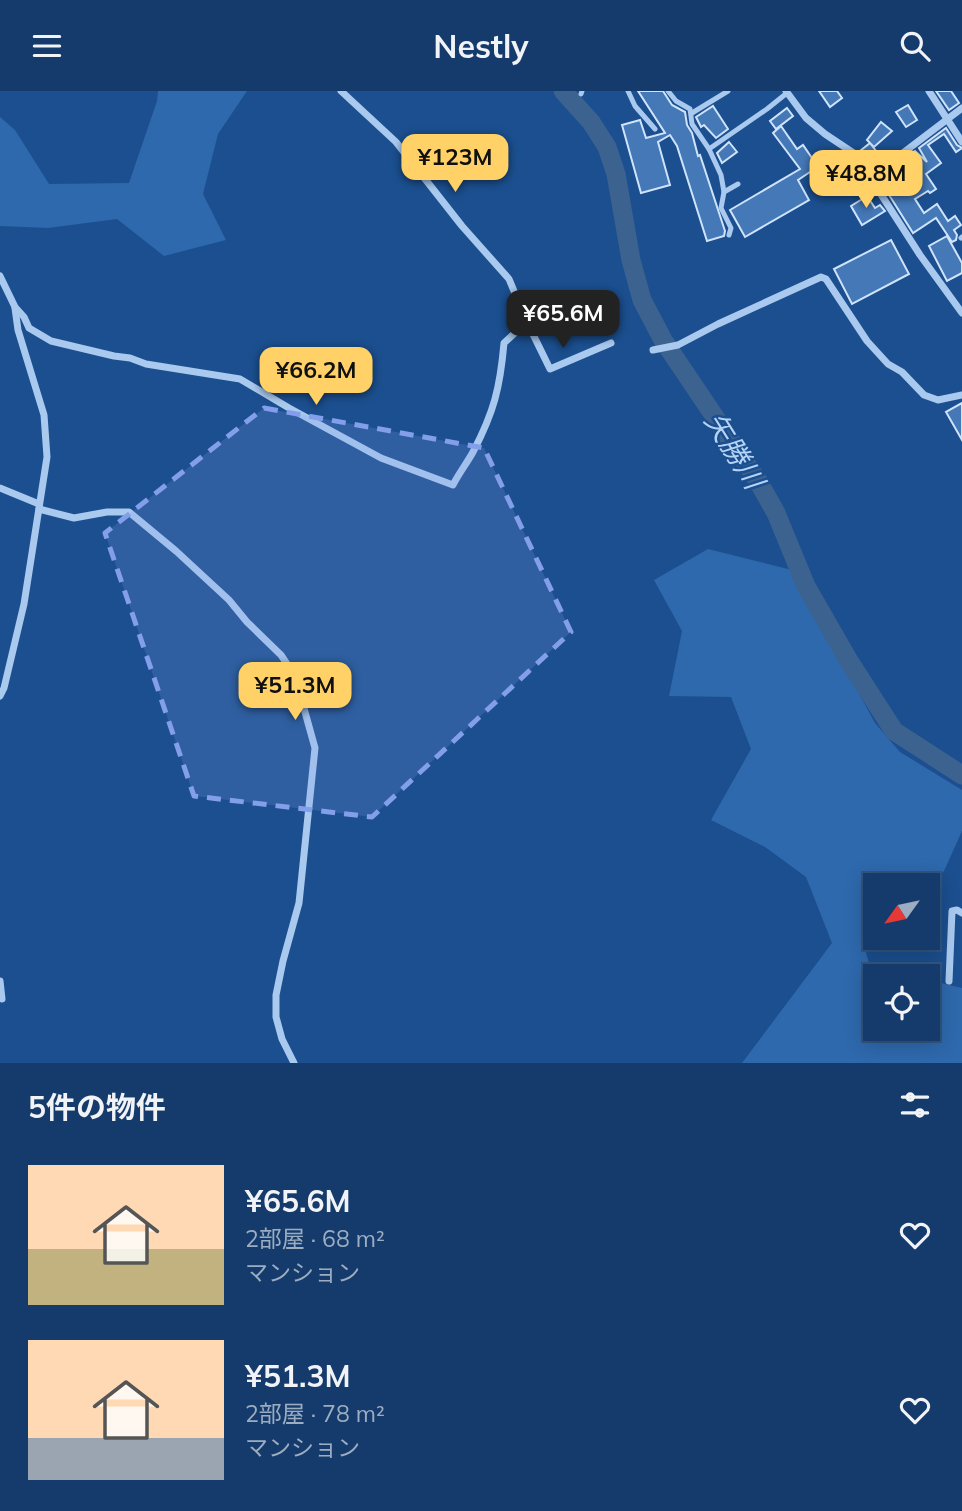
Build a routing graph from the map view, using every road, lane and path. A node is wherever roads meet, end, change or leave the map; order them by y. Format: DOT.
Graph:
graph roads {
  1 [pos="341,91"];
  2 [pos="628,91"];
  3 [pos="668,91"];
  4 [pos="728,91"];
  5 [pos="929,91"];
  6 [pos="786,92"];
  7 [pos="962,108"];
  8 [pos="692,113"];
  9 [pos="946,118"];
  10 [pos="655,129"];
  11 [pos="962,142"];
  12 [pos="709,149"];
  13 [pos="870,177"];
  14 [pos="738,184"];
  15 [pos="723,192"];
  16 [pos="729,235"];
  17 [pos="0,276"];
  18 [pos="15,307"];
  19 [pos="962,313"];
  20 [pos="527,322"];
  21 [pos="611,343"];
  22 [pos="653,349"];
  23 [pos="962,395"];
  24 [pos="0,488"];
  25 [pos="39,506"];
  26 [pos="0,696"];
  27 [pos="962,913"];
  28 [pos="0,981"];
  29 [pos="949,981"];
  30 [pos="0,997"];
  31 [pos="294,1063"];
  1 -- 20 [label="street"];
  2 -- 10 [label="lane"];
  3 -- 8 [label="lane"];
  4 -- 8 [label="lane"];
  5 -- 9 [label="street"];
  6 -- 12 [label="lane"];
  6 -- 13 [label="street"];
  7 -- 9 [label="street"];
  8 -- 12 [label="lane"];
  9 -- 11 [label="street"];
  9 -- 13 [label="street"];
  12 -- 15 [label="lane"];
  13 -- 19 [label="street"];
  14 -- 15 [label="lane"];
  15 -- 16 [label="lane"];
  17 -- 18 [label="street"];
  18 -- 20 [label="street"];
  18 -- 25 [label="street"];
  20 -- 21 [label="street"];
  22 -- 23 [label="street"];
  24 -- 25 [label="street"];
  25 -- 26 [label="street"];
  25 -- 31 [label="street"];
  27 -- 29 [label="street"];
  28 -- 30 [label="street"];
}
